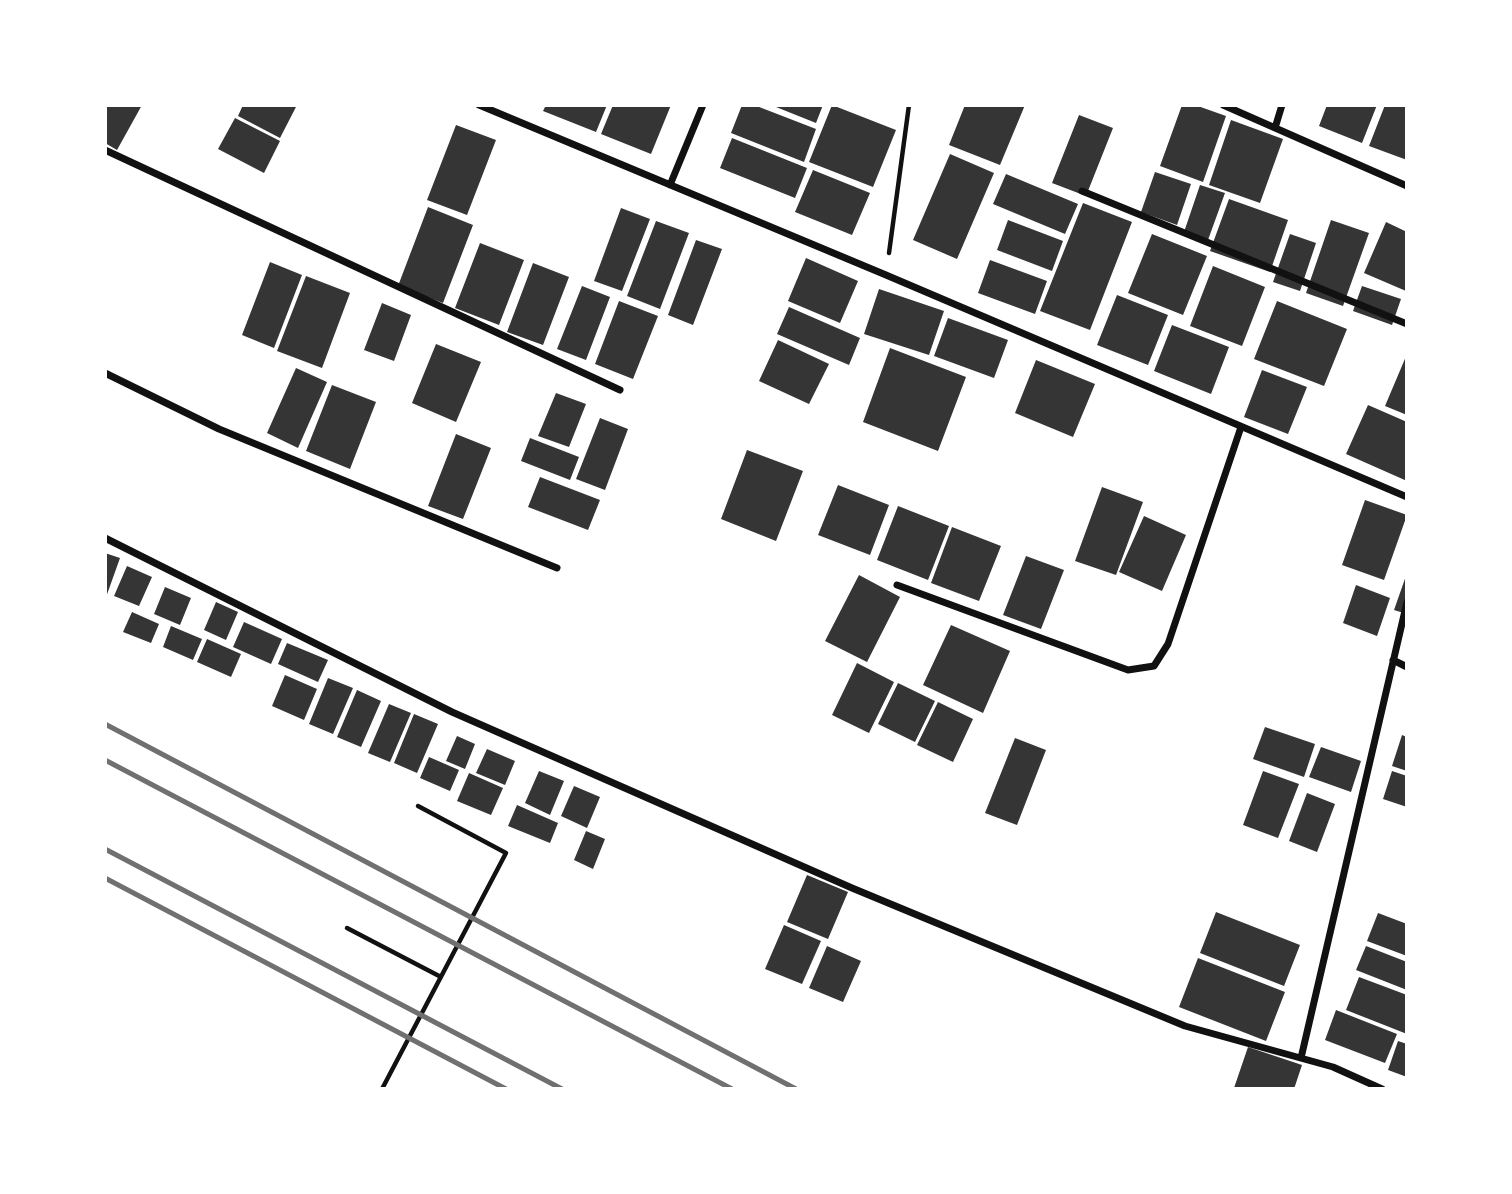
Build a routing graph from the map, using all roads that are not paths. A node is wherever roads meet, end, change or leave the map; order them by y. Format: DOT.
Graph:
graph roads {
  1 [pos="479,105"];
  2 [pos="702,105"];
  3 [pos="1223,105"];
  4 [pos="1282,105"];
  5 [pos="1275,128"];
  6 [pos="105,149"];
  7 [pos="670,185"];
  8 [pos="1407,186"];
  9 [pos="1082,191"];
  10 [pos="1407,324"];
  11 [pos="105,373"];
  12 [pos="620,390"];
  13 [pos="1241,427"];
  14 [pos="1407,497"];
  15 [pos="105,538"];
  16 [pos="557,568"];
  17 [pos="897,585"];
  18 [pos="1407,602"];
  19 [pos="1393,660"];
  20 [pos="1407,667"];
  21 [pos="1300,1058"];
  22 [pos="1382,1089"];
  1 -- 7 [label="street"];
  2 -- 7 [label="street"];
  3 -- 5 [label="street"];
  4 -- 5 [label="street"];
  5 -- 8 [label="street"];
  6 -- 12 [label="street"];
  7 -- 13 [label="street"];
  9 -- 10 [label="street"];
  11 -- 16 [label="street"];
  13 -- 14 [label="street"];
  13 -- 17 [label="street"];
  15 -- 21 [label="street"];
  18 -- 19 [label="street"];
  19 -- 20 [label="street"];
  19 -- 21 [label="street"];
  21 -- 22 [label="street"];
}
